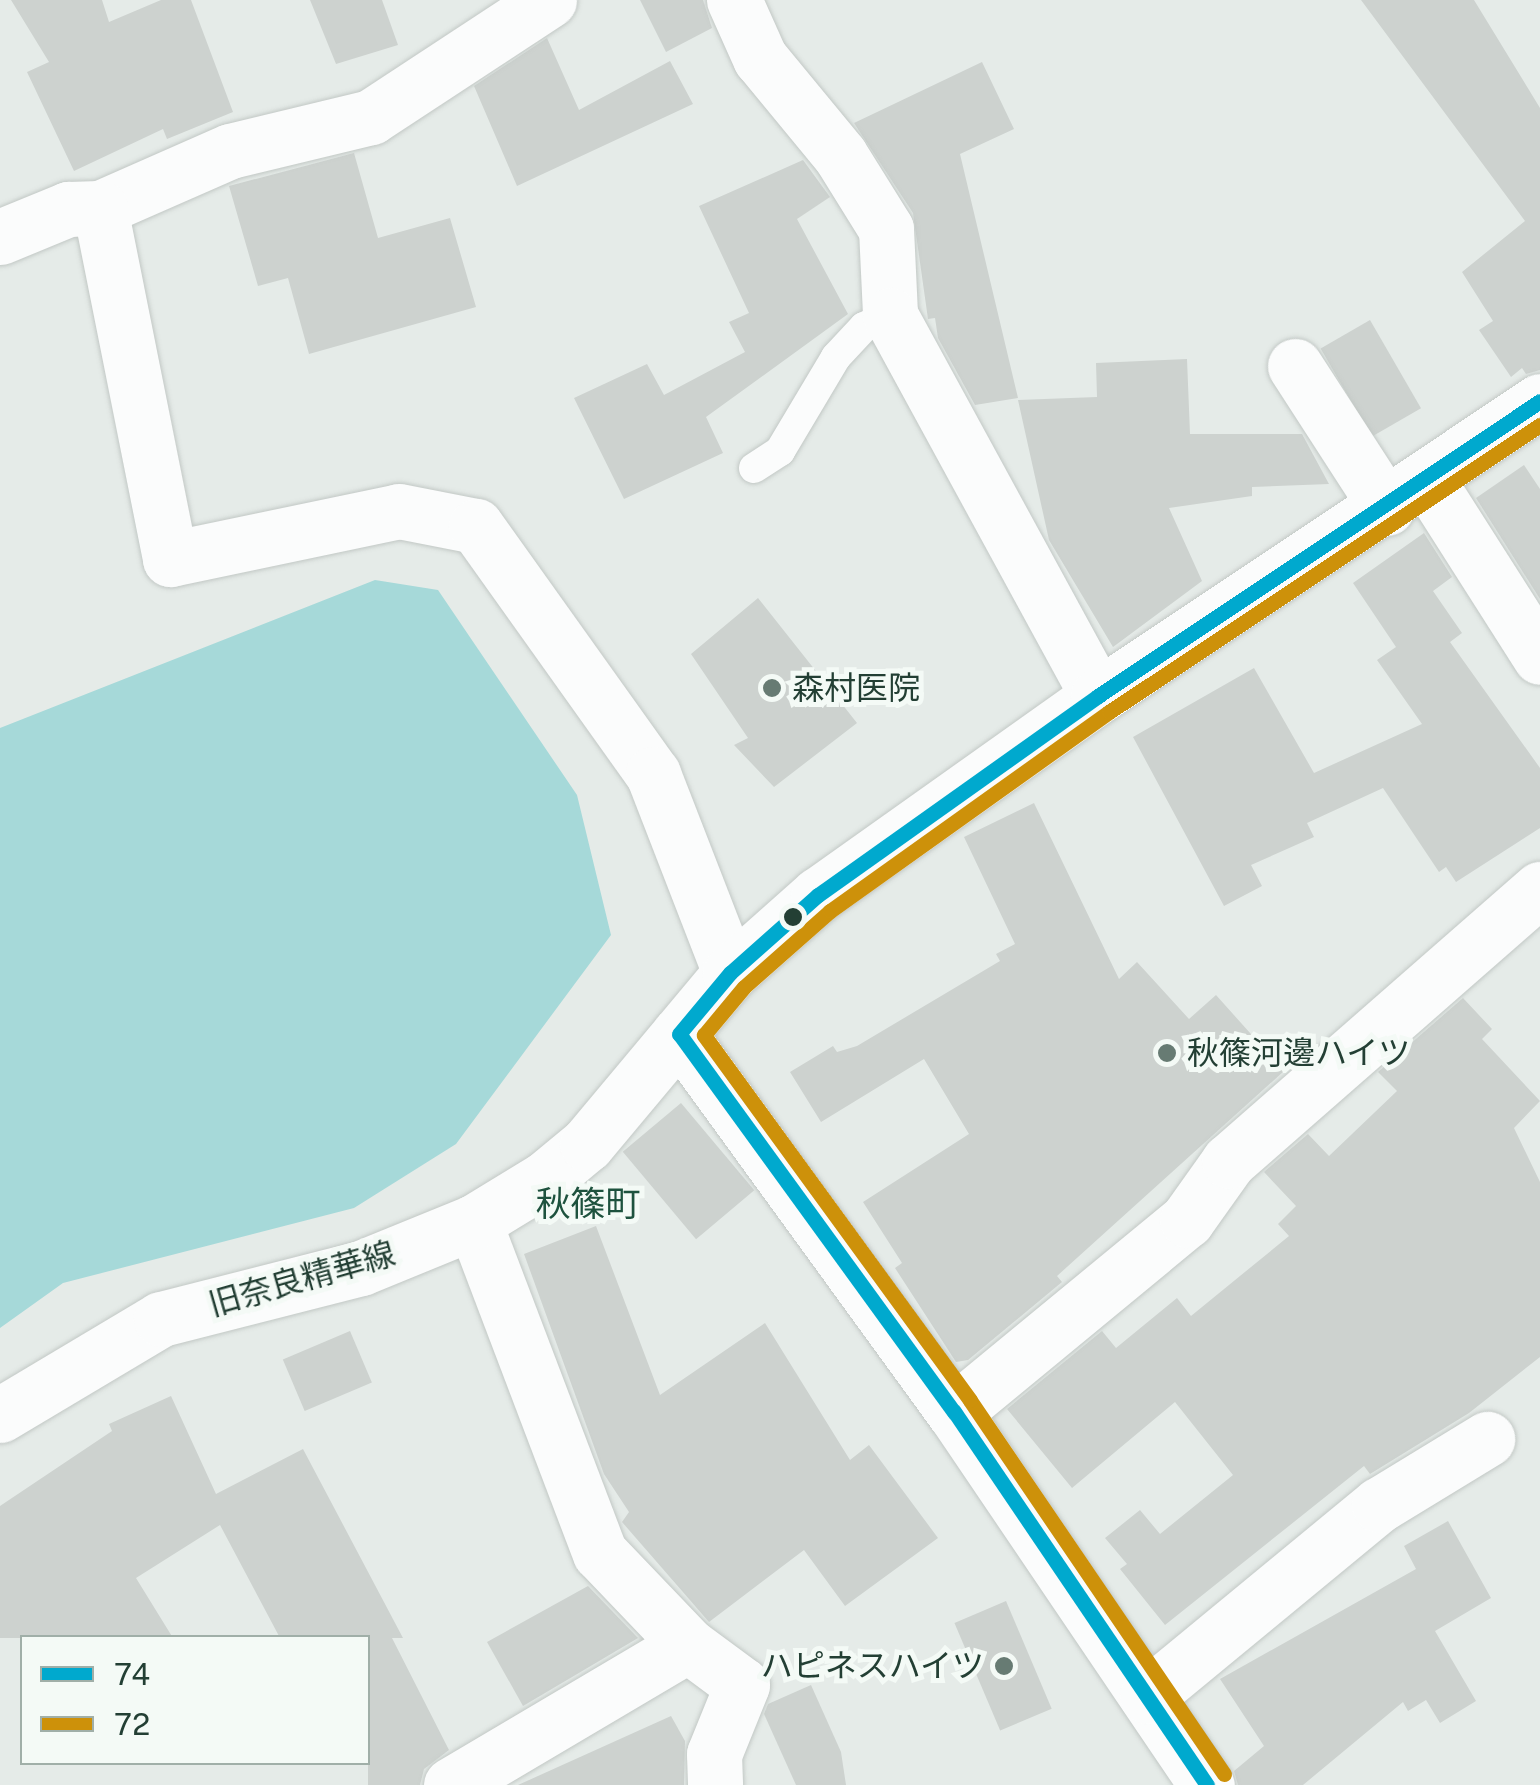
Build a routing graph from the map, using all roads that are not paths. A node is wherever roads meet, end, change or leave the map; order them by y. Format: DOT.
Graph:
graph roads {
  1 [pos="549,0"];
  2 [pos="734,0"];
  3 [pos="100,208"];
  4 [pos="0,238"];
  5 [pos="890,315"];
  6 [pos="1294,366"];
  7 [pos="1540,401"];
  8 [pos="754,468"];
  9 [pos="1406,493"];
  10 [pos="1540,657"];
  11 [pos="1098,696"];
  12 [pos="1540,889"];
  13 [pos="730,973"];
  14 [pos="679,1034"];
  15 [pos="474,1222"];
  16 [pos="954,1412"];
  17 [pos="0,1415"];
  18 [pos="1487,1439"];
  19 [pos="688,1644"];
  20 [pos="1148,1696"];
  21 [pos="451,1785"];
  22 [pos="715,1785"];
  23 [pos="1207,1785"];
  1 -- 3 [label="street"];
  2 -- 5 [label="street"];
  3 -- 4 [label="street"];
  3 -- 13 [label="street"];
  5 -- 8 [label="lane"];
  5 -- 11 [label="street"];
  6 -- 9 [label="street"];
  7 -- 9 [label="street, 旧奈良精華線"];
  9 -- 10 [label="street"];
  9 -- 11 [label="street, 旧奈良精華線"];
  11 -- 13 [label="street, 旧奈良精華線"];
  12 -- 16 [label="street"];
  13 -- 14 [label="street, 旧奈良精華線"];
  14 -- 15 [label="street, 旧奈良精華線"];
  14 -- 16 [label="street"];
  15 -- 17 [label="street, 旧奈良精華線"];
  15 -- 19 [label="street"];
  16 -- 20 [label="street"];
  18 -- 20 [label="street"];
  19 -- 21 [label="street"];
  19 -- 22 [label="street"];
  20 -- 23 [label="street"];
}
